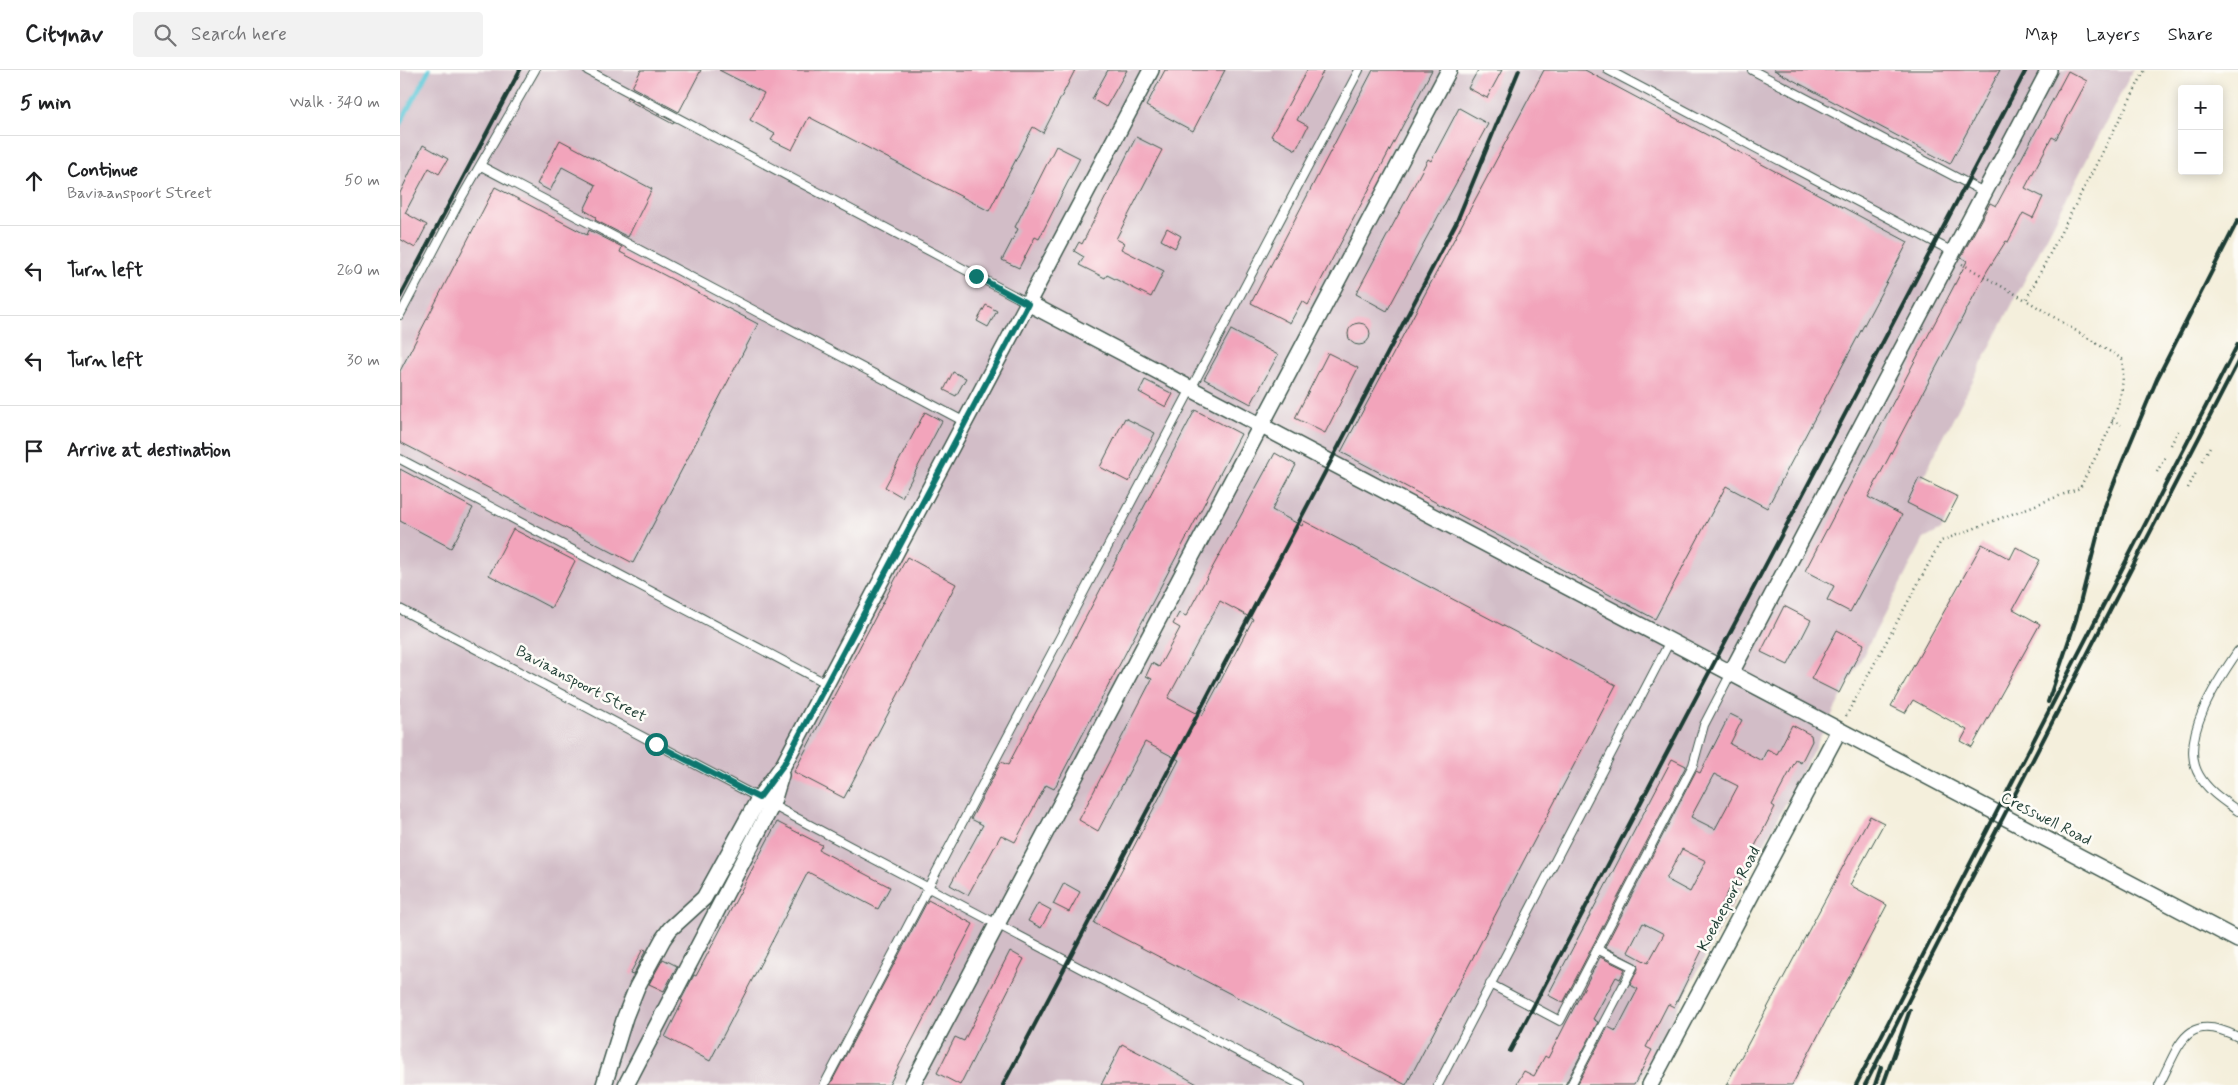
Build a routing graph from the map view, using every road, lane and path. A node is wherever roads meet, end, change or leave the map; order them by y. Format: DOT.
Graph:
graph roads {
  1 [pos="535,70"];
  2 [pos="587,70"];
  3 [pos="1151,70"];
  4 [pos="1359,70"];
  5 [pos="1449,70"];
  6 [pos="1608,70"];
  7 [pos="1752,70"];
  8 [pos="2049,70"];
  9 [pos="2145,70"];
  10 [pos="481,166"];
  11 [pos="1984,192"];
  12 [pos="1951,255"];
  13 [pos="2026,300"];
  14 [pos="1028,304"];
  15 [pos="400,315"];
  16 [pos="1191,391"];
  17 [pos="2112,420"];
  18 [pos="965,422"];
  19 [pos="2121,425"];
  20 [pos="1260,427"];
  21 [pos="2179,429"];
  22 [pos="2171,445"];
  23 [pos="2211,445"];
  24 [pos="2166,455"];
  25 [pos="400,459"];
  26 [pos="2202,461"];
  27 [pos="2197,471"];
  28 [pos="2157,472"];
  29 [pos="2188,488"];
  30 [pos="400,609"];
  31 [pos="1670,641"];
  32 [pos="2238,651"];
  33 [pos="1731,673"];
  34 [pos="827,684"];
  35 [pos="1838,730"];
  36 [pos="765,802"];
  37 [pos="2238,811"];
  38 [pos="929,888"];
  39 [pos="997,924"];
  40 [pos="2238,940"];
  41 [pos="1597,949"];
  42 [pos="1490,984"];
  43 [pos="2238,1037"];
  44 [pos="604,1085"];
  45 [pos="626,1085"];
  46 [pos="824,1085"];
  47 [pos="912,1085"];
  48 [pos="1301,1085"];
  49 [pos="1438,1085"];
  50 [pos="1571,1085"];
  51 [pos="1650,1085"];
  52 [pos="2160,1085"];
  1 -- 10 [label="lane"];
  2 -- 14 [label="lane"];
  3 -- 14 [label="street"];
  4 -- 16 [label="lane"];
  5 -- 20 [label="street"];
  6 -- 12 [label="lane"];
  7 -- 11 [label="lane"];
  8 -- 11 [label="street"];
  9 -- 13 [label="path"];
  10 -- 15 [label="lane"];
  10 -- 18 [label="lane"];
  11 -- 12 [label="street"];
  12 -- 13 [label="path"];
  12 -- 33 [label="street"];
  13 -- 17 [label="path"];
  14 -- 16 [label="street, Cresswell Road"];
  14 -- 18 [label="street"];
  16 -- 20 [label="street, Cresswell Road"];
  16 -- 38 [label="lane"];
  17 -- 19 [label="path"];
  17 -- 35 [label="path"];
  18 -- 34 [label="street"];
  20 -- 31 [label="street, Cresswell Road"];
  20 -- 39 [label="street"];
  21 -- 22 [label="path"];
  23 -- 26 [label="path"];
  24 -- 28 [label="path"];
  25 -- 34 [label="lane"];
  27 -- 29 [label="path"];
  30 -- 36 [label="lane, Baviaanspoort Street"];
  31 -- 33 [label="street, Cresswell Road"];
  31 -- 42 [label="lane"];
  32 -- 37 [label="lane"];
  33 -- 35 [label="street, Cresswell Road"];
  33 -- 41 [label="lane"];
  34 -- 36 [label="street"];
  35 -- 40 [label="street, Cresswell Road"];
  35 -- 51 [label="street, Koedoepoort Road"];
  36 -- 38 [label="lane, Baviaanspoort Street"];
  36 -- 44 [label="street"];
  36 -- 45 [label="street"];
  38 -- 39 [label="lane, Baviaanspoort Street"];
  38 -- 46 [label="lane"];
  39 -- 47 [label="street"];
  39 -- 48 [label="lane, Baviaanspoort Street"];
  41 -- 42 [label="lane"];
  41 -- 50 [label="lane"];
  42 -- 49 [label="lane"];
  43 -- 52 [label="lane"];
}
